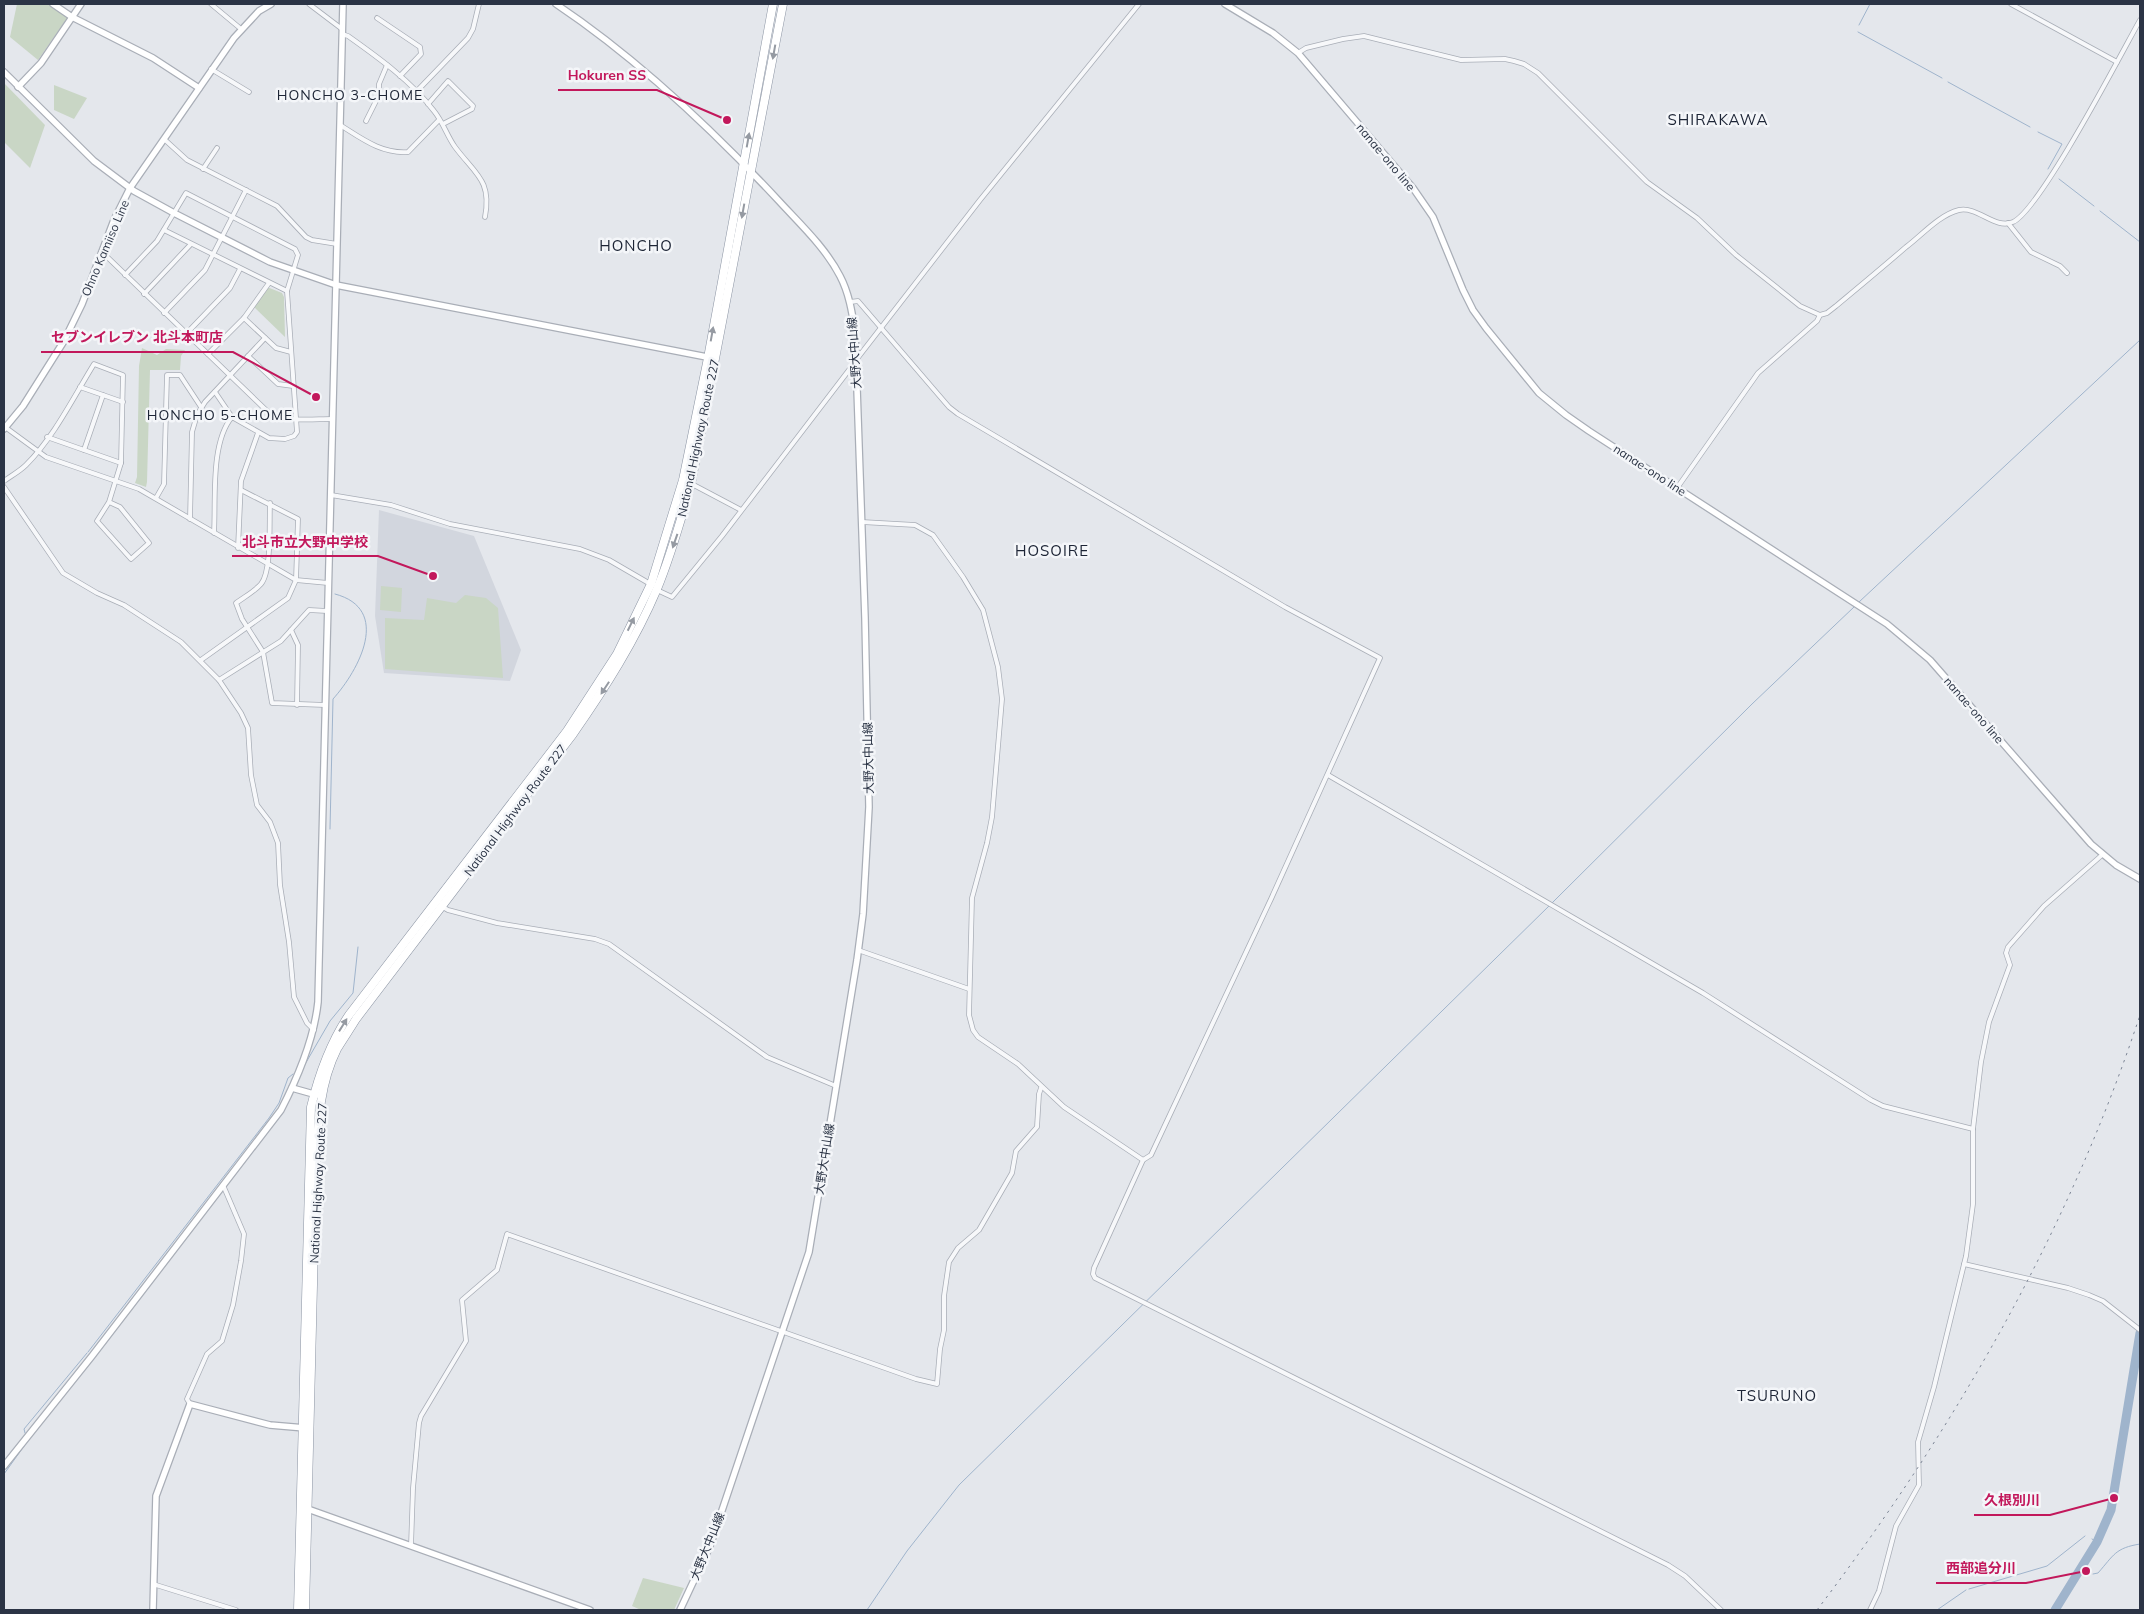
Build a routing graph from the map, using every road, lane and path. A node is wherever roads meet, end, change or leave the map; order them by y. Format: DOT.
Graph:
graph roads {
  1 [pos="53,4"];
  2 [pos="81,4"];
  3 [pos="211,4"];
  4 [pos="271,4"];
  5 [pos="309,4"];
  6 [pos="343,4"];
  7 [pos="478,4"];
  8 [pos="556,4"];
  9 [pos="772,4"];
  10 [pos="783,4"];
  11 [pos="1139,4"];
  12 [pos="1225,4"];
  13 [pos="2011,4"];
  14 [pos="72,17"];
  15 [pos="377,18"];
  16 [pos="2140,20"];
  17 [pos="242,29"];
  18 [pos="342,32"];
  19 [pos="1298,53"];
  20 [pos="2117,62"];
  21 [pos="387,65"];
  22 [pos="211,69"];
  23 [pos="4,72"];
  24 [pos="400,76"];
  25 [pos="18,87"];
  26 [pos="199,88"];
  27 [pos="417,91"];
  28 [pos="249,92"];
  29 [pos="428,104"];
  30 [pos="439,120"];
  31 [pos="366,121"];
  32 [pos="443,124"];
  33 [pos="340,125"];
  34 [pos="164,139"];
  35 [pos="217,148"];
  36 [pos="744,164"];
  37 [pos="203,169"];
  38 [pos="751,171"];
  39 [pos="130,188"];
  40 [pos="246,190"];
  41 [pos="174,213"];
  42 [pos="232,217"];
  43 [pos="485,217"];
  44 [pos="2008,223"];
  45 [pos="164,230"];
  46 [pos="222,237"];
  47 [pos="190,244"];
  48 [pos="337,244"];
  49 [pos="102,252"];
  50 [pos="213,255"];
  51 [pos="240,269"];
  52 [pos="294,272"];
  53 [pos="2067,273"];
  54 [pos="125,276"];
  55 [pos="269,282"];
  56 [pos="336,285"];
  57 [pos="287,292"];
  58 [pos="144,294"];
  59 [pos="850,302"];
  60 [pos="164,313"];
  61 [pos="1820,315"];
  62 [pos="244,318"];
  63 [pos="881,329"];
  64 [pos="186,334"];
  65 [pos="265,338"];
  66 [pos="291,352"];
  67 [pos="208,354"];
  68 [pos="248,356"];
  69 [pos="712,358"];
  70 [pos="856,363"];
  71 [pos="230,376"];
  72 [pos="293,386"];
  73 [pos="80,387"];
  74 [pos="215,392"];
  75 [pos="103,395"];
  76 [pos="123,402"];
  77 [pos="201,407"];
  78 [pos="232,418"];
  79 [pos="296,419"];
  80 [pos="332,419"];
  81 [pos="5,428"];
  82 [pos="258,433"];
  83 [pos="47,438"];
  84 [pos="84,450"];
  85 [pos="37,451"];
  86 [pos="122,463"];
  87 [pos="4,481"];
  88 [pos="116,481"];
  89 [pos="687,482"];
  90 [pos="4,487"];
  91 [pos="1677,488"];
  92 [pos="240,490"];
  93 [pos="331,495"];
  94 [pos="156,498"];
  95 [pos="109,502"];
  96 [pos="270,503"];
  97 [pos="741,510"];
  98 [pos="190,519"];
  99 [pos="861,522"];
  100 [pos="214,533"];
  101 [pos="238,548"];
  102 [pos="268,565"];
  103 [pos="296,580"];
  104 [pos="328,583"];
  105 [pos="654,587"];
  106 [pos="327,612"];
  107 [pos="248,628"];
  108 [pos="291,630"];
  109 [pos="262,652"];
  110 [pos="201,660"];
  111 [pos="219,680"];
  112 [pos="297,705"];
  113 [pos="325,705"];
  114 [pos="1328,775"];
  115 [pos="2102,855"];
  116 [pos="2140,879"];
  117 [pos="438,904"];
  118 [pos="858,950"];
  119 [pos="969,989"];
  120 [pos="314,1030"];
  121 [pos="836,1086"];
  122 [pos="292,1088"];
  123 [pos="1042,1088"];
  124 [pos="318,1095"];
  125 [pos="1973,1129"];
  126 [pos="1143,1160"];
  127 [pos="223,1185"];
  128 [pos="1964,1264"];
  129 [pos="2140,1330"];
  130 [pos="783,1331"];
  131 [pos="190,1404"];
  132 [pos="306,1428"];
  133 [pos="4,1466"];
  134 [pos="304,1507"];
  135 [pos="411,1546"];
  136 [pos="152,1584"];
  137 [pos="153,1610"];
  138 [pos="236,1610"];
  139 [pos="298,1610"];
  140 [pos="305,1610"];
  141 [pos="590,1610"];
  142 [pos="680,1610"];
  143 [pos="1722,1610"];
  144 [pos="1870,1610"];
  1 -- 14 [label="main road"];
  2 -- 14 [label="main road"];
  3 -- 17 [label="street"];
  4 -- 17 [label="main road, Ohno Kamiiso Line"];
  5 -- 18 [label="street"];
  6 -- 18 [label="main road"];
  7 -- 27 [label="street"];
  8 -- 36 [label="main road, 大野大中山線"];
  36 -- 9 [label="highway, National Highway Route 227, one-way"];
  10 -- 38 [label="highway, National Highway Route 227, one-way"];
  11 -- 63 [label="street"];
  12 -- 19 [label="main road, nanae-ono line"];
  13 -- 20 [label="street"];
  14 -- 25 [label="main road"];
  14 -- 26 [label="main road"];
  15 -- 24 [label="street"];
  16 -- 20 [label="street"];
  17 -- 22 [label="main road, Ohno Kamiiso Line"];
  18 -- 21 [label="street"];
  18 -- 33 [label="main road"];
  19 -- 61 [label="street"];
  19 -- 91 [label="main road, nanae-ono line"];
  20 -- 44 [label="street"];
  21 -- 24 [label="street"];
  21 -- 31 [label="street"];
  22 -- 26 [label="main road, Ohno Kamiiso Line"];
  22 -- 28 [label="street"];
  23 -- 25 [label="main road"];
  24 -- 27 [label="street"];
  25 -- 39 [label="main road"];
  26 -- 34 [label="main road, Ohno Kamiiso Line"];
  27 -- 29 [label="street"];
  29 -- 30 [label="street"];
  29 -- 32 [label="street"];
  30 -- 32 [label="street"];
  30 -- 33 [label="street"];
  32 -- 43 [label="street"];
  33 -- 48 [label="main road"];
  34 -- 37 [label="street"];
  34 -- 39 [label="main road, Ohno Kamiiso Line"];
  35 -- 37 [label="street"];
  36 -- 38 [label="main road, 大野大中山線"];
  69 -- 36 [label="highway, National Highway Route 227, one-way"];
  37 -- 40 [label="street"];
  38 -- 59 [label="main road, 大野大中山線"];
  38 -- 69 [label="highway, National Highway Route 227, one-way"];
  39 -- 41 [label="main road"];
  39 -- 49 [label="main road, Ohno Kamiiso Line"];
  40 -- 42 [label="street"];
  40 -- 48 [label="street"];
  41 -- 42 [label="street"];
  41 -- 45 [label="street"];
  41 -- 46 [label="main road"];
  42 -- 46 [label="street"];
  42 -- 52 [label="street"];
  44 -- 53 [label="street"];
  44 -- 61 [label="street"];
  45 -- 47 [label="street"];
  45 -- 54 [label="street"];
  46 -- 50 [label="street"];
  46 -- 52 [label="main road"];
  47 -- 50 [label="street"];
  47 -- 58 [label="street"];
  48 -- 56 [label="main road"];
  49 -- 54 [label="street"];
  49 -- 81 [label="main road, Ohno Kamiiso Line"];
  50 -- 51 [label="street"];
  50 -- 60 [label="street"];
  51 -- 55 [label="street"];
  51 -- 64 [label="street"];
  52 -- 56 [label="main road"];
  52 -- 57 [label="street"];
  54 -- 58 [label="street"];
  55 -- 57 [label="street"];
  55 -- 62 [label="street"];
  56 -- 69 [label="main road"];
  56 -- 80 [label="main road"];
  57 -- 66 [label="street"];
  58 -- 60 [label="street"];
  59 -- 63 [label="street"];
  59 -- 70 [label="main road, 大野大中山線"];
  60 -- 64 [label="street"];
  61 -- 91 [label="street"];
  62 -- 65 [label="street"];
  62 -- 67 [label="street"];
  63 -- 70 [label="street"];
  63 -- 114 [label="street"];
  64 -- 67 [label="street"];
  65 -- 66 [label="street"];
  65 -- 68 [label="street"];
  66 -- 72 [label="street"];
  67 -- 71 [label="street"];
  68 -- 71 [label="street"];
  68 -- 72 [label="street"];
  69 -- 89 [label="highway, National Highway Route 227"];
  70 -- 97 [label="street"];
  70 -- 99 [label="main road, 大野大中山線"];
  71 -- 74 [label="street"];
  71 -- 79 [label="street"];
  72 -- 79 [label="street"];
  73 -- 75 [label="street"];
  73 -- 76 [label="street"];
  73 -- 83 [label="street"];
  74 -- 77 [label="street"];
  74 -- 78 [label="street"];
  75 -- 76 [label="street"];
  75 -- 84 [label="street"];
  76 -- 86 [label="street"];
  77 -- 94 [label="street"];
  77 -- 98 [label="street"];
  78 -- 82 [label="street"];
  78 -- 100 [label="street"];
  79 -- 80 [label="street"];
  79 -- 82 [label="street"];
  80 -- 93 [label="main road"];
  81 -- 85 [label="street"];
  82 -- 92 [label="street"];
  83 -- 84 [label="street"];
  83 -- 85 [label="street"];
  84 -- 86 [label="street"];
  85 -- 87 [label="street"];
  85 -- 88 [label="street"];
  86 -- 88 [label="street"];
  88 -- 94 [label="street"];
  88 -- 95 [label="street"];
  89 -- 97 [label="street"];
  89 -- 105 [label="highway, National Highway Route 227"];
  90 -- 110 [label="street"];
  91 -- 115 [label="main road, nanae-ono line"];
  92 -- 96 [label="street"];
  92 -- 101 [label="street"];
  93 -- 104 [label="main road"];
  93 -- 105 [label="street"];
  94 -- 98 [label="street"];
  95 -- 95 [label="street"];
  96 -- 102 [label="street"];
  96 -- 103 [label="street"];
  97 -- 105 [label="street"];
  98 -- 100 [label="street"];
  99 -- 118 [label="main road, 大野大中山線"];
  99 -- 119 [label="street"];
  100 -- 101 [label="street"];
  101 -- 102 [label="street"];
  102 -- 103 [label="street"];
  102 -- 107 [label="street"];
  103 -- 104 [label="street"];
  103 -- 107 [label="street"];
  104 -- 106 [label="main road"];
  105 -- 117 [label="highway, National Highway Route 227"];
  106 -- 108 [label="street"];
  106 -- 113 [label="main road"];
  107 -- 109 [label="street"];
  107 -- 110 [label="street"];
  108 -- 109 [label="street"];
  108 -- 112 [label="street"];
  109 -- 111 [label="street"];
  109 -- 112 [label="street"];
  110 -- 111 [label="street"];
  111 -- 120 [label="street"];
  112 -- 113 [label="street"];
  113 -- 120 [label="main road"];
  114 -- 125 [label="street"];
  114 -- 126 [label="street"];
  115 -- 116 [label="main road, nanae-ono line"];
  115 -- 125 [label="street"];
  117 -- 121 [label="street"];
  117 -- 124 [label="highway, National Highway Route 227"];
  118 -- 119 [label="street"];
  118 -- 121 [label="main road, 大野大中山線"];
  119 -- 123 [label="street"];
  120 -- 122 [label="main road"];
  121 -- 130 [label="main road, 大野大中山線"];
  122 -- 124 [label="main road"];
  122 -- 127 [label="main road"];
  123 -- 126 [label="street"];
  123 -- 130 [label="street"];
  124 -- 132 [label="highway, National Highway Route 227"];
  125 -- 128 [label="street"];
  126 -- 143 [label="street"];
  127 -- 131 [label="street"];
  127 -- 133 [label="main road"];
  128 -- 129 [label="street"];
  128 -- 144 [label="street"];
  130 -- 135 [label="street"];
  130 -- 142 [label="main road, 大野大中山線"];
  131 -- 132 [label="main road"];
  131 -- 136 [label="main road"];
  132 -- 134 [label="highway, National Highway Route 227"];
  134 -- 135 [label="main road"];
  134 -- 139 [label="highway, National Highway Route 227"];
  134 -- 140 [label="highway, National Highway Route 227"];
  135 -- 141 [label="main road"];
  136 -- 137 [label="main road"];
  136 -- 138 [label="street"];
}
